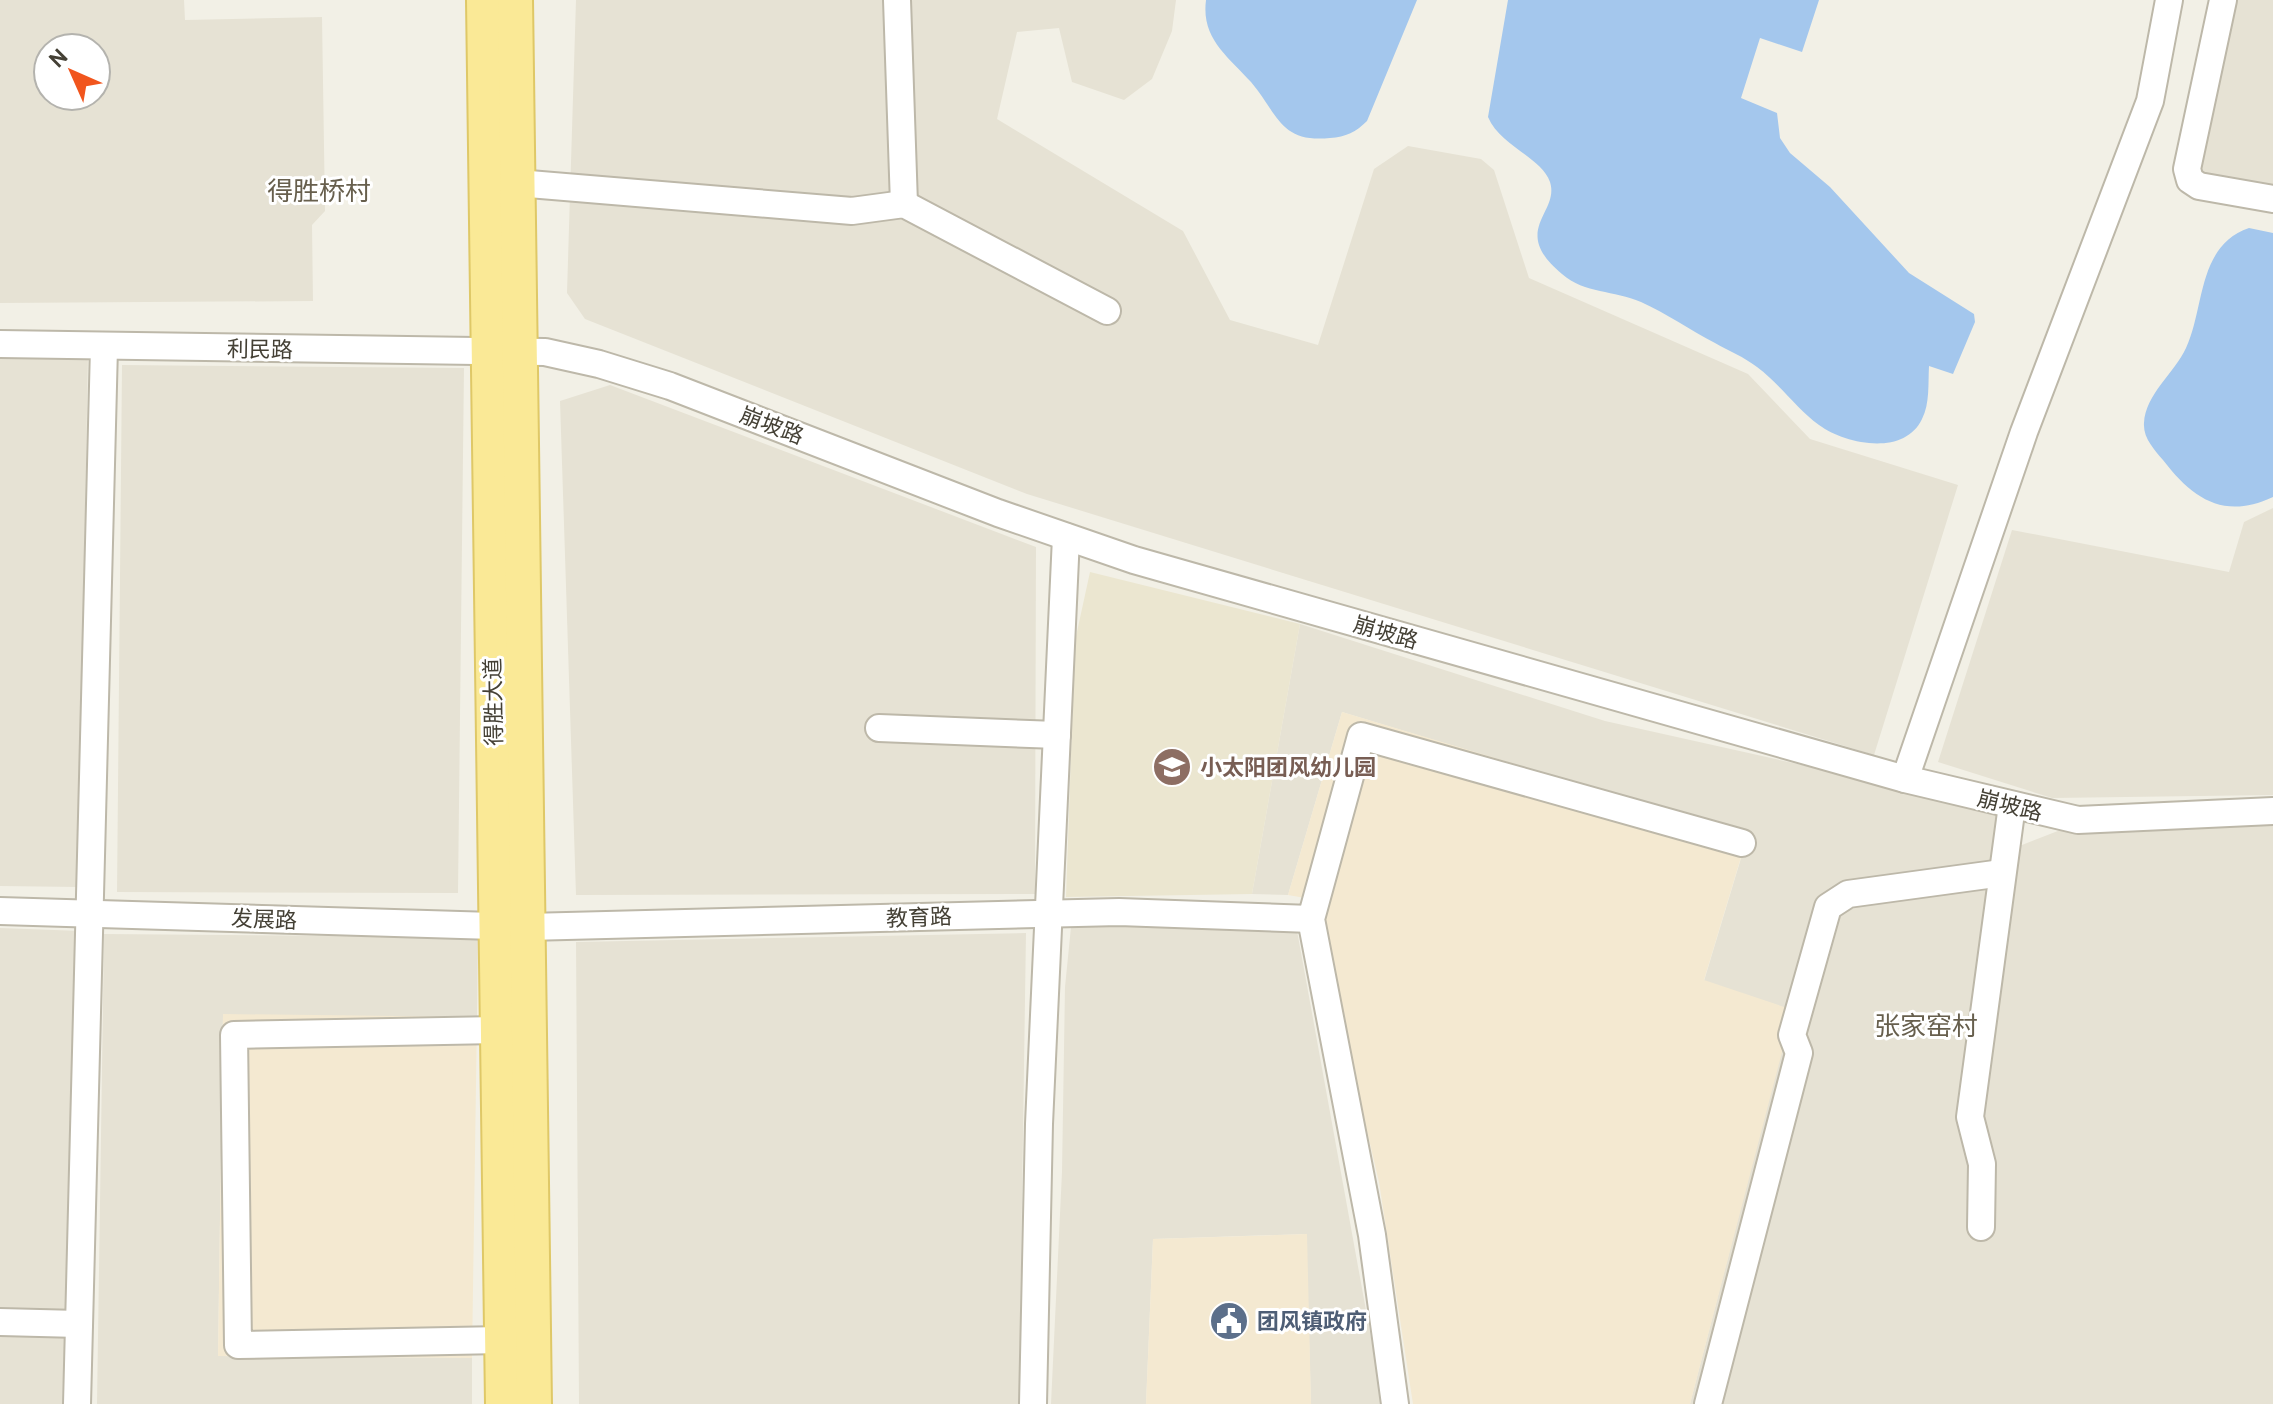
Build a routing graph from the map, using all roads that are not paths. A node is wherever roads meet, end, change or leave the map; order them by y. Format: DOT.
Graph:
graph roads {
  1 [pos="484,0"];
  2 [pos="515,0"];
  3 [pos="897,0"];
  4 [pos="2169,0"];
  5 [pos="2223,0"];
  6 [pos="517,183"];
  7 [pos="2273,199"];
  8 [pos="904,204"];
  9 [pos="1107,311"];
  10 [pos="0,344"];
  11 [pos="104,347"];
  12 [pos="504,352"];
  13 [pos="1066,537"];
  14 [pos="879,728"];
  15 [pos="1057,735"];
  16 [pos="1905,779"];
  17 [pos="2012,805"];
  18 [pos="2273,811"];
  19 [pos="1742,843"];
  20 [pos="2002,873"];
  21 [pos="0,911"];
  22 [pos="90,914"];
  23 [pos="1049,914"];
  24 [pos="1311,919"];
  25 [pos="512,927"];
  26 [pos="498,1030"];
  27 [pos="1981,1227"];
  28 [pos="0,1322"];
  29 [pos="79,1324"];
  30 [pos="502,1340"];
  31 [pos="77,1404"];
  32 [pos="503,1404"];
  33 [pos="534,1404"];
  34 [pos="1033,1404"];
  35 [pos="1395,1404"];
  36 [pos="1708,1404"];
  1 -- 12 [label="main road, 得胜大道"];
  2 -- 6 [label="main road, 得胜大道"];
  3 -- 8 [label="street"];
  4 -- 16 [label="street"];
  5 -- 7 [label="street"];
  6 -- 8 [label="street"];
  6 -- 12 [label="main road, 得胜大道"];
  8 -- 9 [label="street"];
  10 -- 11 [label="street, 利民路"];
  11 -- 12 [label="street, 利民路"];
  11 -- 22 [label="street"];
  12 -- 13 [label="street, 崩坡路"];
  12 -- 25 [label="main road, 得胜大道"];
  13 -- 15 [label="street"];
  13 -- 16 [label="street, 崩坡路"];
  14 -- 15 [label="street"];
  15 -- 23 [label="street"];
  16 -- 17 [label="street, 崩坡路"];
  17 -- 18 [label="street, 崩坡路"];
  17 -- 20 [label="street"];
  19 -- 24 [label="street"];
  20 -- 27 [label="street"];
  20 -- 36 [label="street"];
  21 -- 22 [label="street, 发展路"];
  22 -- 25 [label="street, 发展路"];
  22 -- 29 [label="street"];
  23 -- 24 [label="street, 教育路"];
  23 -- 25 [label="street, 教育路"];
  23 -- 34 [label="street"];
  24 -- 35 [label="street"];
  25 -- 26 [label="main road, 得胜大道"];
  25 -- 33 [label="main road, 得胜大道"];
  26 -- 30 [label="main road, 得胜大道"];
  26 -- 30 [label="street"];
  28 -- 29 [label="street"];
  29 -- 31 [label="street"];
  30 -- 32 [label="main road, 得胜大道"];
}
